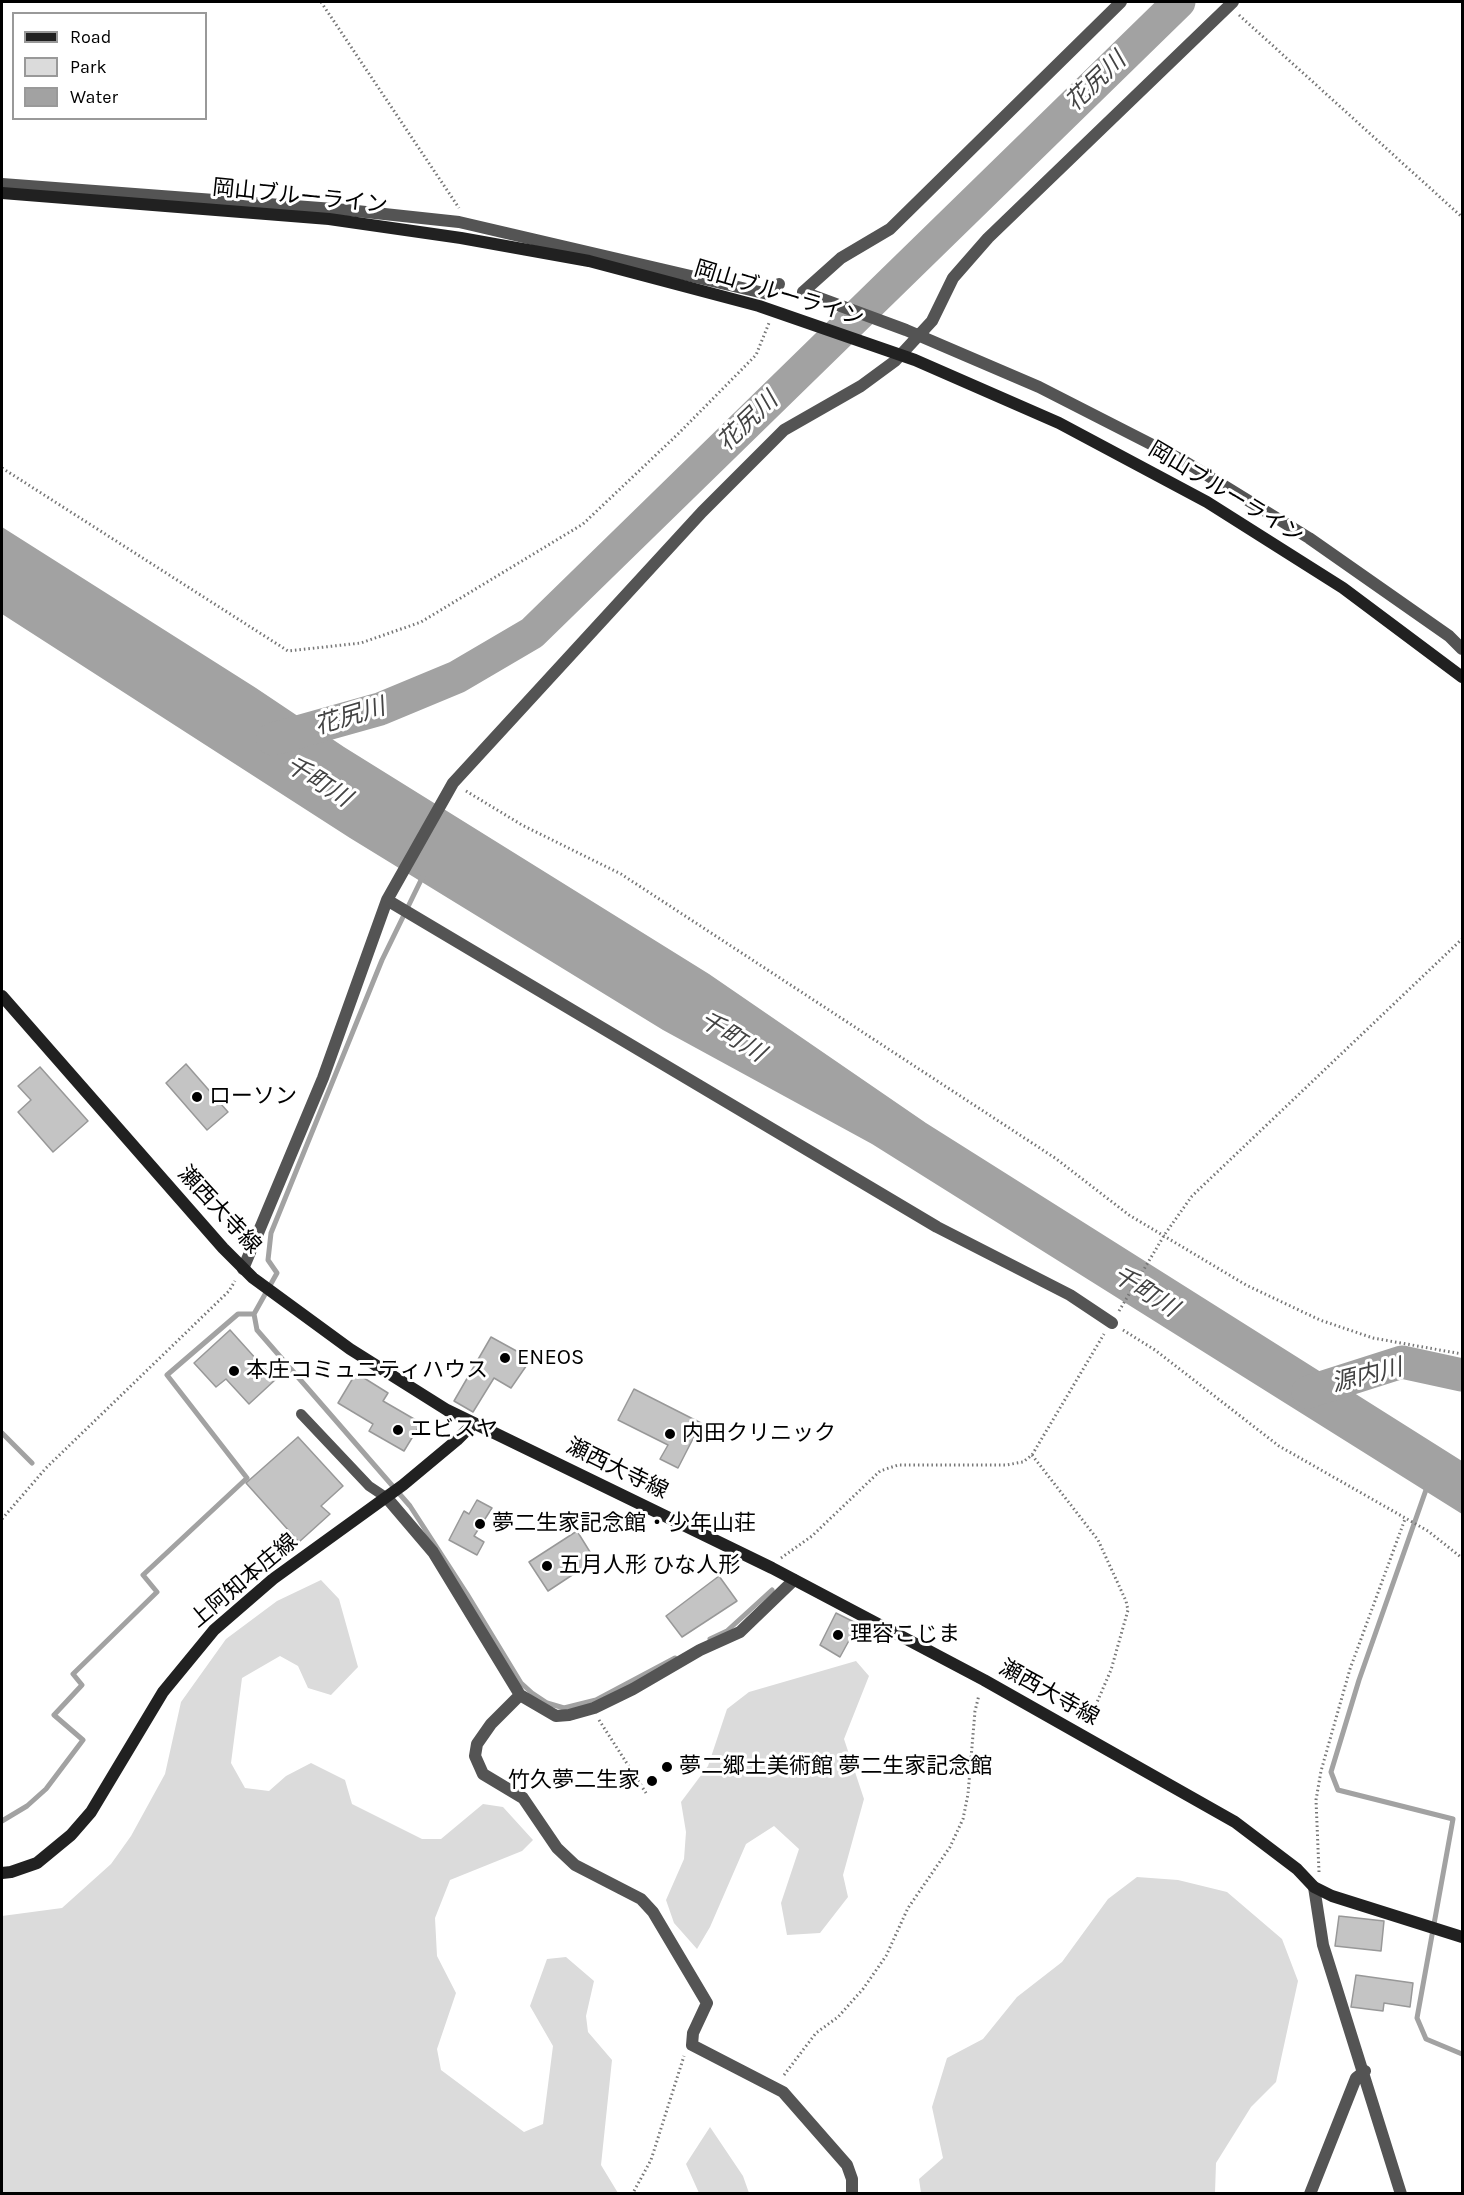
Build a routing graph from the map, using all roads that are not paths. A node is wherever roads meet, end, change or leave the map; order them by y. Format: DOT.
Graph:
graph roads {
  1 [pos="1121,2"];
  2 [pos="1231,4"];
  3 [pos="2,184"];
  4 [pos="2,193"];
  5 [pos="779,284"];
  6 [pos="921,336"];
  7 [pos="1462,649"];
  8 [pos="1462,677"];
  9 [pos="387,900"];
  10 [pos="2,996"];
  11 [pos="243,1269"];
  12 [pos="1113,1321"];
  13 [pos="301,1414"];
  14 [pos="474,1423"];
  15 [pos="389,1496"];
  16 [pos="794,1580"];
  17 [pos="520,1695"];
  18 [pos="2,1873"];
  19 [pos="1314,1887"];
  20 [pos="1462,1938"];
  21 [pos="1365,2071"];
  22 [pos="852,2193"];
  23 [pos="1310,2193"];
  24 [pos="1401,2193"];
  1 -- 6 [label="street"];
  2 -- 6 [label="street"];
  3 -- 5 [label="street"];
  4 -- 8 [label="main road, 岡山ブルーライン"];
  6 -- 7 [label="street"];
  6 -- 9 [label="street"];
  9 -- 11 [label="street"];
  9 -- 12 [label="street"];
  10 -- 11 [label="main road, 瀬西大寺線"];
  11 -- 14 [label="main road, 瀬西大寺線"];
  13 -- 15 [label="lane"];
  14 -- 15 [label="main road, 上阿知本庄線"];
  14 -- 16 [label="main road, 瀬西大寺線"];
  15 -- 17 [label="street"];
  15 -- 18 [label="main road, 上阿知本庄線"];
  16 -- 17 [label="street"];
  16 -- 19 [label="main road, 瀬西大寺線"];
  17 -- 22 [label="street"];
  19 -- 20 [label="main road, 瀬西大寺線"];
  19 -- 21 [label="street"];
  21 -- 23 [label="street"];
  21 -- 24 [label="street"];
}
